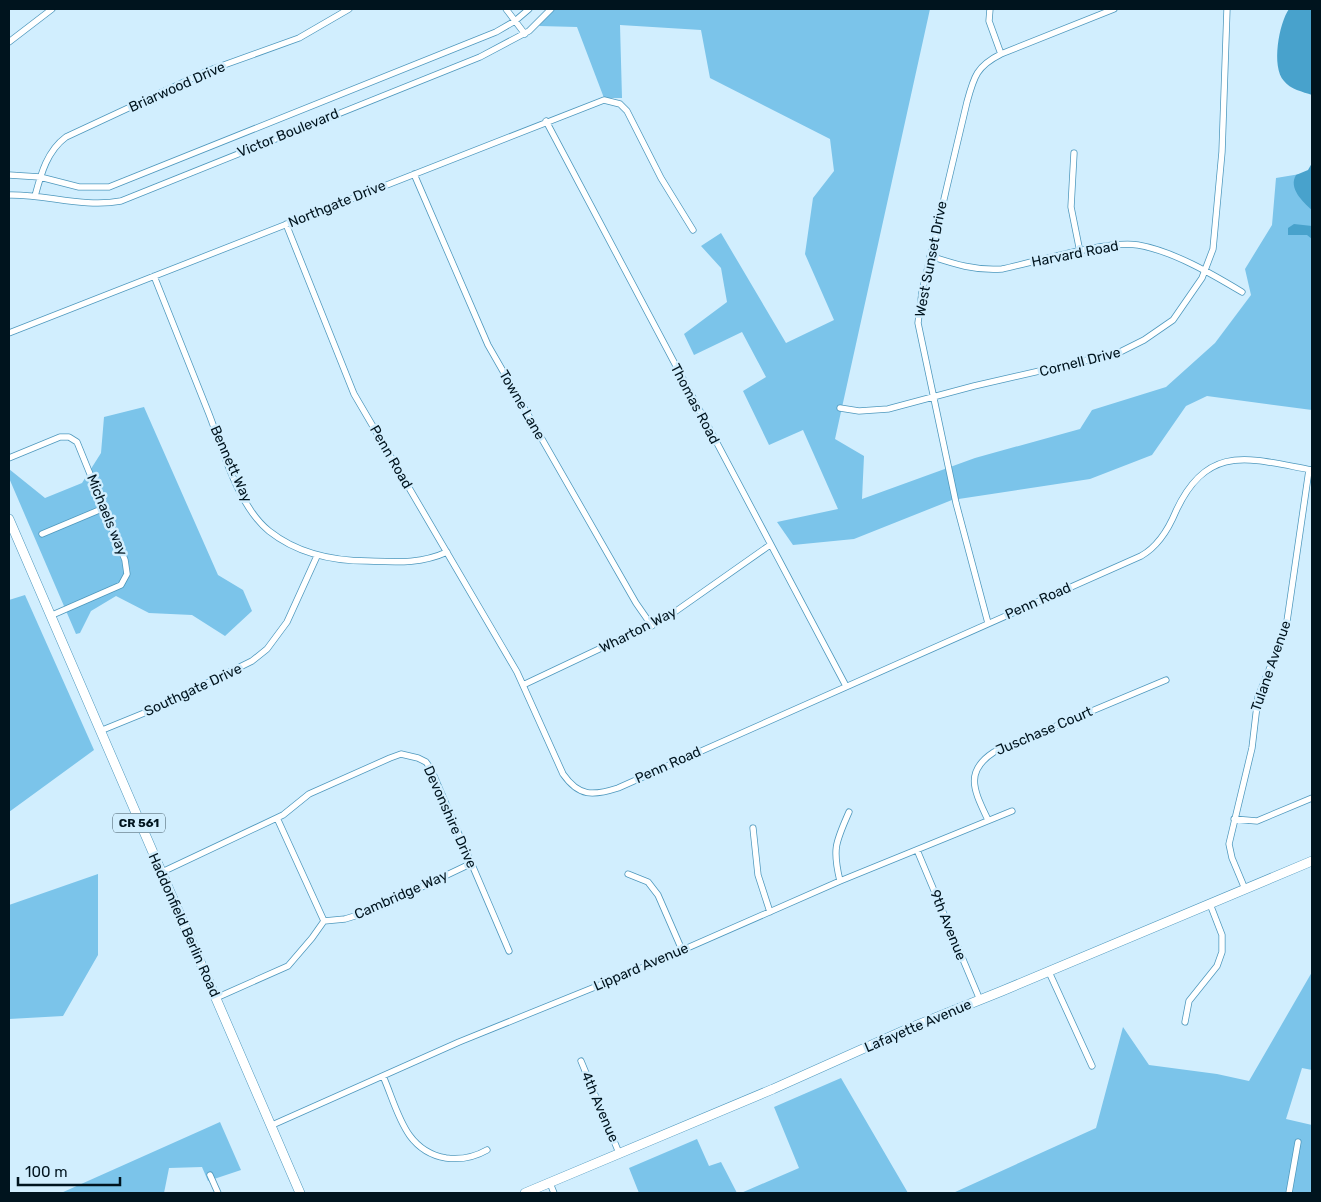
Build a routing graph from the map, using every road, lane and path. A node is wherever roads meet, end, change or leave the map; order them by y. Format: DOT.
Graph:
graph roads {
  1 [pos="52,9"];
  2 [pos="349,9"];
  3 [pos="506,9"];
  4 [pos="529,9"];
  5 [pos="551,9"];
  6 [pos="990,9"];
  7 [pos="1114,9"];
  8 [pos="1226,9"];
  9 [pos="515,21"];
  10 [pos="525,34"];
  11 [pos="9,42"];
  12 [pos="1001,54"];
  13 [pos="546,121"];
  14 [pos="1074,153"];
  15 [pos="414,174"];
  16 [pos="9,175"];
  17 [pos="40,177"];
  18 [pos="9,195"];
  19 [pos="36,196"];
  20 [pos="286,224"];
  21 [pos="693,230"];
  22 [pos="1080,252"];
  23 [pos="930,256"];
  24 [pos="1206,270"];
  25 [pos="154,276"];
  26 [pos="1242,292"];
  27 [pos="9,333"];
  28 [pos="933,397"];
  29 [pos="840,408"];
  30 [pos="9,458"];
  31 [pos="1311,470"];
  32 [pos="104,508"];
  33 [pos="9,519"];
  34 [pos="42,534"];
  35 [pos="770,544"];
  36 [pos="447,552"];
  37 [pos="317,556"];
  38 [pos="50,616"];
  39 [pos="988,623"];
  40 [pos="652,626"];
  41 [pos="1166,680"];
  42 [pos="523,685"];
  43 [pos="846,686"];
  44 [pos="100,731"];
  45 [pos="1312,798"];
  46 [pos="1012,811"];
  47 [pos="849,812"];
  48 [pos="277,818"];
  49 [pos="1234,819"];
  50 [pos="988,820"];
  51 [pos="753,828"];
  52 [pos="917,850"];
  53 [pos="1312,860"];
  54 [pos="470,864"];
  55 [pos="160,873"];
  56 [pos="628,874"];
  57 [pos="840,881"];
  58 [pos="1245,889"];
  59 [pos="1210,904"];
  60 [pos="770,912"];
  61 [pos="324,921"];
  62 [pos="682,950"];
  63 [pos="508,951"];
  64 [pos="1049,972"];
  65 [pos="216,998"];
  66 [pos="980,1000"];
  67 [pos="1185,1022"];
  68 [pos="581,1061"];
  69 [pos="1092,1066"];
  70 [pos="384,1076"];
  71 [pos="270,1126"];
  72 [pos="1298,1142"];
  73 [pos="486,1150"];
  74 [pos="620,1154"];
  75 [pos="210,1175"];
  76 [pos="550,1183"];
  77 [pos="218,1193"];
  78 [pos="300,1193"];
  79 [pos="525,1193"];
  80 [pos="554,1193"];
  81 [pos="1288,1193"];
  1 -- 11 [label="street"];
  2 -- 17 [label="street, Briarwood Drive"];
  3 -- 9 [label="street"];
  4 -- 9 [label="street, Victor Boulevard"];
  5 -- 10 [label="street, Victor Boulevard"];
  6 -- 12 [label="street"];
  7 -- 12 [label="street, West Sunset Drive"];
  8 -- 24 [label="street, Cornell Drive"];
  9 -- 10 [label="street"];
  9 -- 17 [label="street, Victor Boulevard"];
  10 -- 19 [label="street, Victor Boulevard"];
  12 -- 23 [label="street, West Sunset Drive"];
  13 -- 15 [label="street, Northgate Drive"];
  13 -- 21 [label="street, Northgate Drive"];
  13 -- 35 [label="street, Thomas Road"];
  14 -- 22 [label="street"];
  15 -- 20 [label="street, Northgate Drive"];
  15 -- 40 [label="street, Towne Lane"];
  16 -- 17 [label="street, Victor Boulevard"];
  17 -- 19 [label="street, Briarwood Drive"];
  18 -- 19 [label="street, Victor Boulevard"];
  20 -- 25 [label="street, Northgate Drive"];
  20 -- 36 [label="street, Penn Road"];
  22 -- 23 [label="street, Harvard Road"];
  22 -- 24 [label="street, Harvard Road"];
  23 -- 28 [label="street, West Sunset Drive"];
  24 -- 26 [label="street, Harvard Road"];
  24 -- 28 [label="street, Cornell Drive"];
  25 -- 27 [label="street, Northgate Drive"];
  25 -- 37 [label="street, Bennett Way"];
  28 -- 29 [label="street, Cornell Drive"];
  28 -- 39 [label="street, West Sunset Drive"];
  30 -- 32 [label="street, Michaels way"];
  31 -- 39 [label="street, Penn Road"];
  31 -- 49 [label="street, Tulane Avenue"];
  32 -- 34 [label="street"];
  32 -- 38 [label="street, Michaels way"];
  33 -- 38 [label="street, Haddonfield Berlin Road / CR 561"];
  35 -- 40 [label="street, Wharton Way"];
  35 -- 43 [label="street, Thomas Road"];
  36 -- 37 [label="street, Bennett Way"];
  36 -- 42 [label="street, Penn Road"];
  37 -- 44 [label="street, Southgate Drive"];
  38 -- 44 [label="street, Haddonfield Berlin Road / CR 561"];
  39 -- 43 [label="street, Penn Road"];
  40 -- 42 [label="street, Wharton Way"];
  41 -- 50 [label="street, Juschase Court"];
  42 -- 43 [label="street, Penn Road"];
  44 -- 55 [label="street, Haddonfield Berlin Road / CR 561"];
  45 -- 49 [label="street"];
  46 -- 50 [label="street, Lippard Avenue"];
  47 -- 57 [label="street"];
  48 -- 54 [label="street, Devonshire Drive"];
  48 -- 55 [label="street, Devonshire Drive"];
  48 -- 61 [label="street"];
  49 -- 58 [label="street, Tulane Avenue"];
  50 -- 52 [label="street, Lippard Avenue"];
  51 -- 60 [label="street"];
  52 -- 57 [label="street, Lippard Avenue"];
  52 -- 66 [label="street, 9th Avenue"];
  53 -- 58 [label="street, Lafayette Avenue"];
  54 -- 61 [label="street, Cambridge Way"];
  54 -- 63 [label="street, Devonshire Drive"];
  55 -- 65 [label="street, Haddonfield Berlin Road / CR 561"];
  56 -- 62 [label="street"];
  57 -- 60 [label="street, Lippard Avenue"];
  58 -- 59 [label="street, Lafayette Avenue"];
  59 -- 64 [label="street, Lafayette Avenue"];
  59 -- 67 [label="street"];
  60 -- 62 [label="street, Lippard Avenue"];
  61 -- 65 [label="street"];
  62 -- 70 [label="street, Lippard Avenue"];
  64 -- 66 [label="street, Lafayette Avenue"];
  64 -- 69 [label="street"];
  65 -- 71 [label="street, Haddonfield Berlin Road / CR 561"];
  66 -- 74 [label="street, Lafayette Avenue"];
  68 -- 74 [label="street, 4th Avenue"];
  70 -- 71 [label="street, Lippard Avenue"];
  70 -- 73 [label="street"];
  71 -- 78 [label="street, Haddonfield Berlin Road / CR 561"];
  72 -- 81 [label="street"];
  74 -- 76 [label="street, Lafayette Avenue"];
  75 -- 77 [label="street"];
  76 -- 79 [label="street, Lafayette Avenue"];
  76 -- 80 [label="street"];
}
